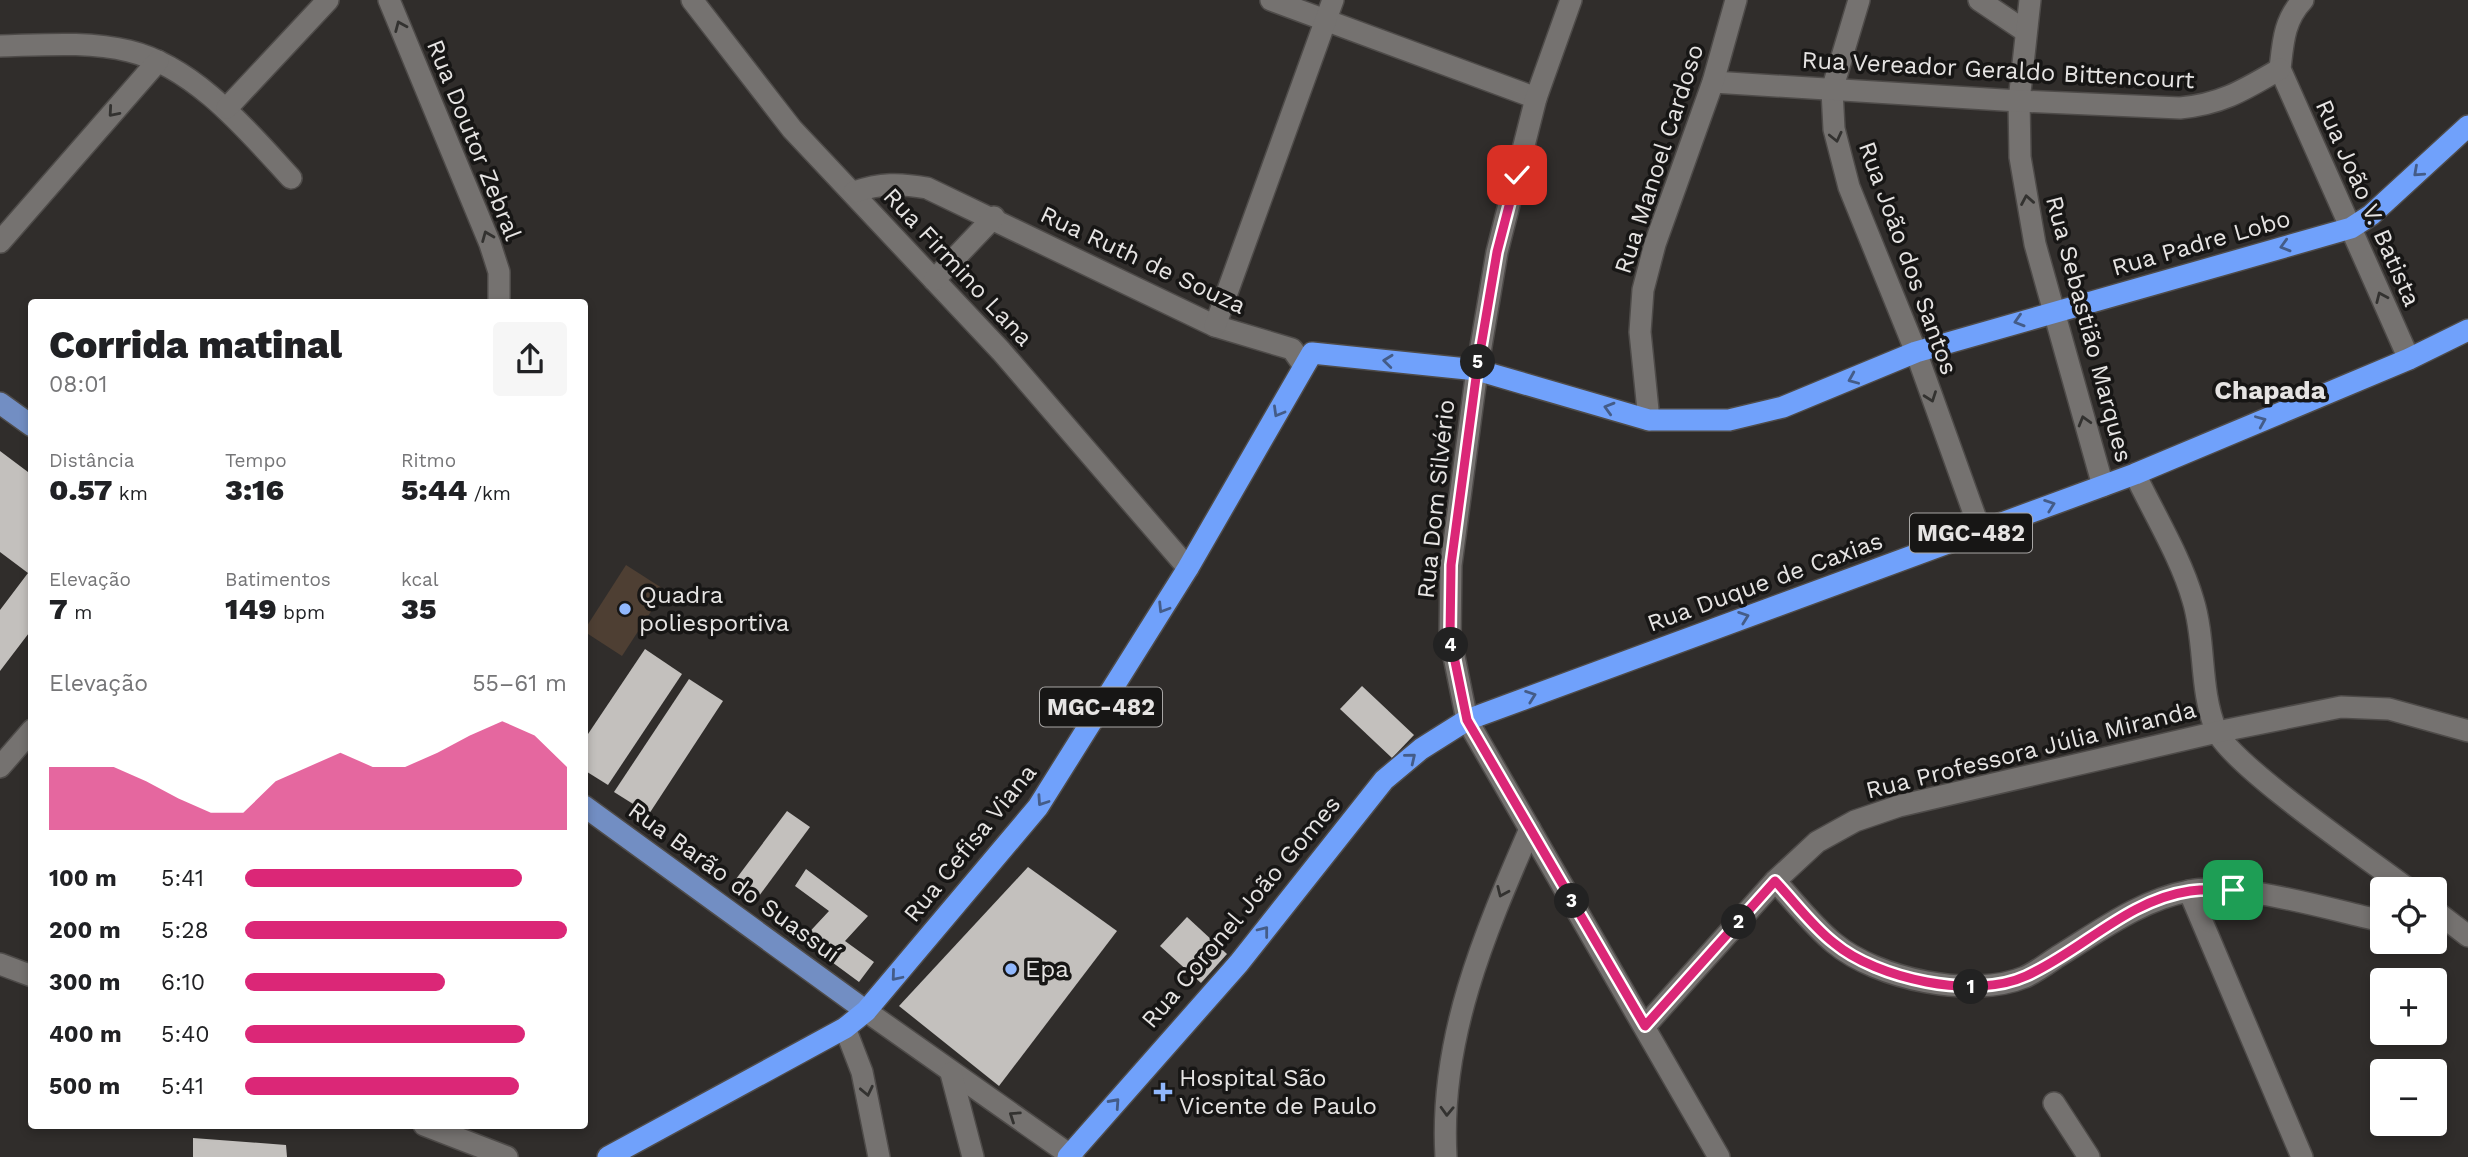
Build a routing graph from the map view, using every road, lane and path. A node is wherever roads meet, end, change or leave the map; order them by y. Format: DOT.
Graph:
graph roads {
  1 [pos="328,0"];
  2 [pos="389,0"];
  3 [pos="692,0"];
  4 [pos="1271,0"];
  5 [pos="1333,0"];
  6 [pos="1571,0"];
  7 [pos="1736,0"];
  8 [pos="1858,0"];
  9 [pos="1979,0"];
  10 [pos="2030,0"];
  11 [pos="2303,0"];
  12 [pos="1326,20"];
  13 [pos="2025,31"];
  14 [pos="0,46"];
  15 [pos="158,61"];
  16 [pos="2280,69"];
  17 [pos="1713,82"];
  18 [pos="1832,90"];
  19 [pos="1536,98"];
  20 [pos="2019,101"];
  21 [pos="227,108"];
  22 [pos="2468,126"];
  23 [pos="291,178"];
  24 [pos="854,192"];
  25 [pos="993,218"];
  26 [pos="2351,228"];
  27 [pos="0,242"];
  28 [pos="934,280"];
  29 [pos="499,299"];
  30 [pos="2052,311"];
  31 [pos="1215,326"];
  32 [pos="2468,330"];
  33 [pos="1916,352"];
  34 [pos="2409,359"];
  35 [pos="1308,360"];
  36 [pos="1477,370"];
  37 [pos="0,402"];
  38 [pos="1649,420"];
  39 [pos="28,423"];
  40 [pos="2135,474"];
  41 [pos="2103,486"];
  42 [pos="1980,530"];
  43 [pos="1188,568"];
  44 [pos="1467,720"];
  45 [pos="2468,731"];
  46 [pos="2217,732"];
  47 [pos="28,735"];
  48 [pos="0,767"];
  49 [pos="588,809"];
  50 [pos="1530,829"];
  51 [pos="2392,877"];
  52 [pos="1775,881"];
  53 [pos="2189,891"];
  54 [pos="2370,918"];
  55 [pos="2447,920"];
  56 [pos="2447,933"];
  57 [pos="2468,937"];
  58 [pos="0,964"];
  59 [pos="28,974"];
  60 [pos="854,1016"];
  61 [pos="1645,1026"];
  62 [pos="951,1073"];
  63 [pos="2054,1103"];
  64 [pos="434,1129"];
  65 [pos="662,1130"];
  66 [pos="1070,1156"];
  67 [pos="507,1157"];
  68 [pos="608,1157"];
  69 [pos="645,1157"];
  70 [pos="879,1157"];
  71 [pos="973,1157"];
  72 [pos="1446,1157"];
  73 [pos="1719,1157"];
  74 [pos="2089,1157"];
  75 [pos="2302,1157"];
  1 -- 21 [label="street"];
  29 -- 2 [label="street, Rua Doutor Zebral, one-way"];
  3 -- 24 [label="street, Rua Firmino Lana"];
  4 -- 12 [label="street"];
  5 -- 12 [label="street"];
  6 -- 19 [label="street, Rua Dom Silvério"];
  7 -- 17 [label="street, Rua Manoel Cardoso"];
  8 -- 18 [label="street, Rua João dos Santos"];
  9 -- 13 [label="street"];
  10 -- 13 [label="street, Rua Sebastião Marques"];
  11 -- 16 [label="street"];
  12 -- 19 [label="street"];
  12 -- 31 [label="street"];
  13 -- 20 [label="street, Rua Sebastião Marques"];
  14 -- 15 [label="street"];
  15 -- 21 [label="street"];
  15 -- 27 [label="street, one-way"];
  16 -- 20 [label="street, Rua Vereador Geraldo Bittencourt"];
  16 -- 26 [label="street, Rua João V. Batista"];
  17 -- 18 [label="street, Rua Vereador Geraldo Bittencourt"];
  17 -- 38 [label="street, Rua Manoel Cardoso"];
  18 -- 20 [label="street, Rua Vereador Geraldo Bittencourt"];
  18 -- 33 [label="street, Rua João dos Santos, one-way"];
  19 -- 36 [label="street, Rua Dom Silvério"];
  30 -- 20 [label="street, Rua Sebastião Marques, one-way"];
  21 -- 23 [label="street"];
  22 -- 26 [label="highway, Rua Padre Lobo, one-way"];
  24 -- 25 [label="street, Rua Ruth de Souza"];
  24 -- 28 [label="street, Rua Firmino Lana"];
  25 -- 28 [label="street"];
  25 -- 31 [label="street, Rua Ruth de Souza"];
  26 -- 30 [label="highway, Rua Padre Lobo, one-way"];
  34 -- 26 [label="street, Rua João V. Batista, one-way"];
  28 -- 43 [label="street, Rua Firmino Lana"];
  30 -- 33 [label="highway, Rua Padre Lobo, one-way"];
  41 -- 30 [label="street, Rua Sebastião Marques, one-way"];
  31 -- 35 [label="street, Rua Ruth de Souza"];
  32 -- 34 [label="highway, Rua Duque de Caxias / MGC-482"];
  33 -- 38 [label="highway, one-way"];
  33 -- 42 [label="street, Rua João dos Santos, one-way"];
  40 -- 34 [label="highway, Rua Duque de Caxias / MGC-482, one-way"];
  36 -- 35 [label="highway, one-way"];
  35 -- 43 [label="highway, Rua Cefisa Viana / MGC-482, one-way"];
  38 -- 36 [label="highway, one-way"];
  36 -- 44 [label="street, Rua Dom Silvério"];
  37 -- 39 [label="main road"];
  40 -- 41 [label="highway, Rua Duque de Caxias / MGC-482"];
  40 -- 46 [label="street"];
  42 -- 41 [label="highway, Rua Duque de Caxias / MGC-482, one-way"];
  44 -- 42 [label="highway, Rua Duque de Caxias / MGC-482, one-way"];
  43 -- 60 [label="highway, Rua Cefisa Viana / MGC-482, one-way"];
  44 -- 50 [label="street, Rua Dom Silvério"];
  66 -- 44 [label="highway, Rua Coronel João Gomes / MGC-482, one-way"];
  45 -- 46 [label="street, Rua Professora Júlia Miranda"];
  46 -- 51 [label="street"];
  46 -- 52 [label="street, Rua Professora Júlia Miranda"];
  47 -- 48 [label="street"];
  49 -- 60 [label="main road, Rua Barão do Suassuí"];
  50 -- 61 [label="street, Rua Dom Silvério"];
  50 -- 72 [label="street, one-way"];
  52 -- 53 [label="street"];
  52 -- 61 [label="street, Rua Professora Júlia Miranda"];
  53 -- 54 [label="street"];
  53 -- 75 [label="street"];
  55 -- 57 [label="street"];
  56 -- 57 [label="street"];
  58 -- 59 [label="street"];
  60 -- 62 [label="street, Rua Barão do Suassuí"];
  60 -- 65 [label="highway, Rua Cefisa Viana / MGC-482"];
  60 -- 70 [label="street, one-way"];
  61 -- 73 [label="street, Rua Dom Silvério"];
  66 -- 62 [label="street, Rua Barão do Suassuí, one-way"];
  62 -- 71 [label="street"];
  63 -- 74 [label="street"];
  64 -- 67 [label="street"];
  65 -- 68 [label="highway, Rua Cefisa Viana / MGC-482"];
  65 -- 69 [label="highway, Rua Cefisa Viana"];
}
